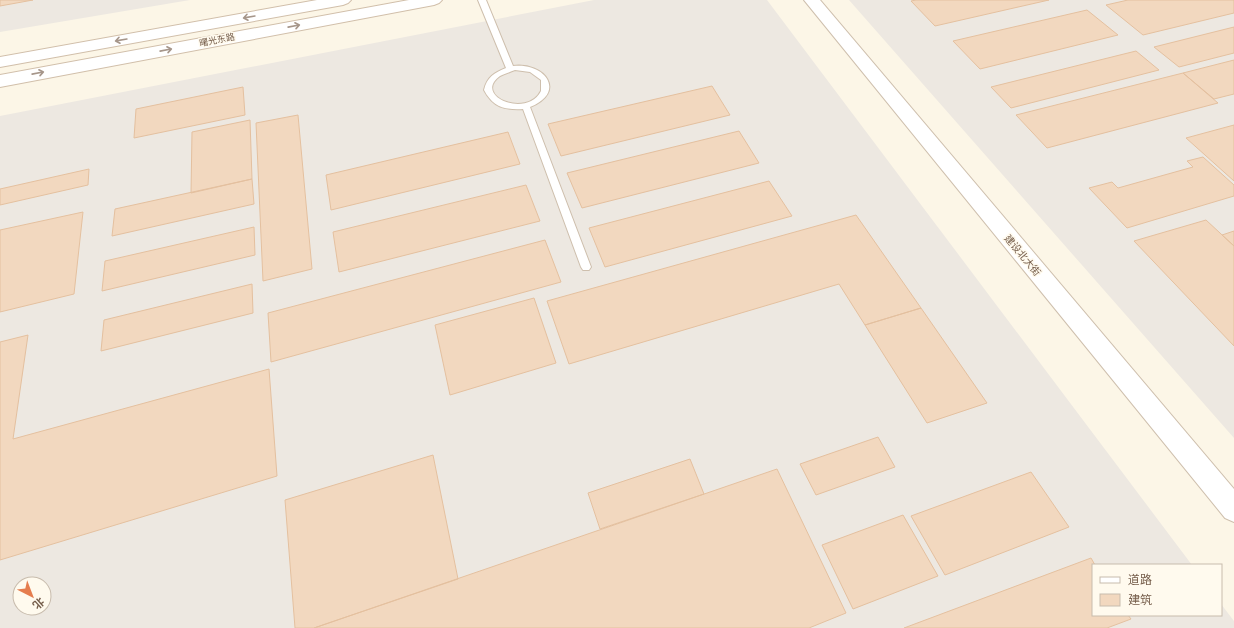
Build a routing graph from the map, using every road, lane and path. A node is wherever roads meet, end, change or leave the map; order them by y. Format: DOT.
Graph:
graph roads {
  1 [pos="343,0"];
  2 [pos="434,0"];
  3 [pos="482,0"];
  4 [pos="812,0"];
  5 [pos="0,62"];
  6 [pos="510,69"];
  7 [pos="0,81"];
  8 [pos="525,106"];
  9 [pos="586,267"];
  10 [pos="1234,509"];
  1 -- 5 [label="main road, 曙光东路, one-way"];
  7 -- 2 [label="main road, 曙光东路, one-way"];
  3 -- 6 [label="lane"];
  4 -- 10 [label="main road, 建设北大街"];
  6 -- 8 [label="lane"];
  6 -- 8 [label="lane"];
  8 -- 9 [label="lane"];
}
